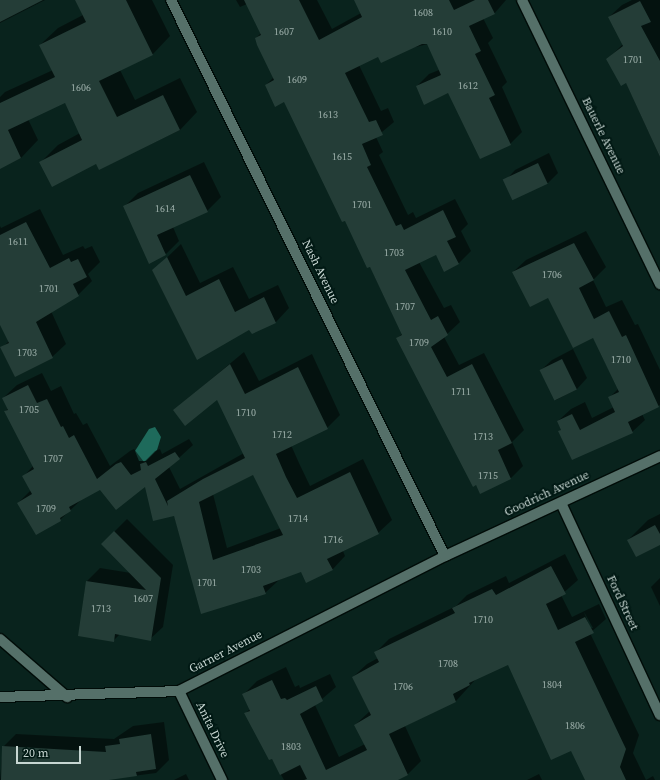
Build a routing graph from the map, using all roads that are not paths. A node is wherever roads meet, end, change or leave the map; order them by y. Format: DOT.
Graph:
graph roads {
  1 [pos="171,0"];
  2 [pos="522,0"];
  3 [pos="660,284"];
  4 [pos="660,456"];
  5 [pos="561,503"];
  6 [pos="445,556"];
  7 [pos="0,639"];
  8 [pos="179,691"];
  9 [pos="0,697"];
  10 [pos="67,697"];
  11 [pos="660,715"];
  12 [pos="222,780"];
  1 -- 6 [label="street, Nash Avenue"];
  2 -- 3 [label="street, Bauerle Avenue"];
  4 -- 5 [label="street, Goodrich Avenue"];
  5 -- 6 [label="street, Goodrich Avenue"];
  5 -- 11 [label="street, Ford Street"];
  6 -- 8 [label="street, Garner Avenue"];
  7 -- 10 [label="street"];
  8 -- 10 [label="street, Garner Avenue"];
  8 -- 12 [label="street, Anita Drive"];
  9 -- 10 [label="street, Garner Avenue"];
}
